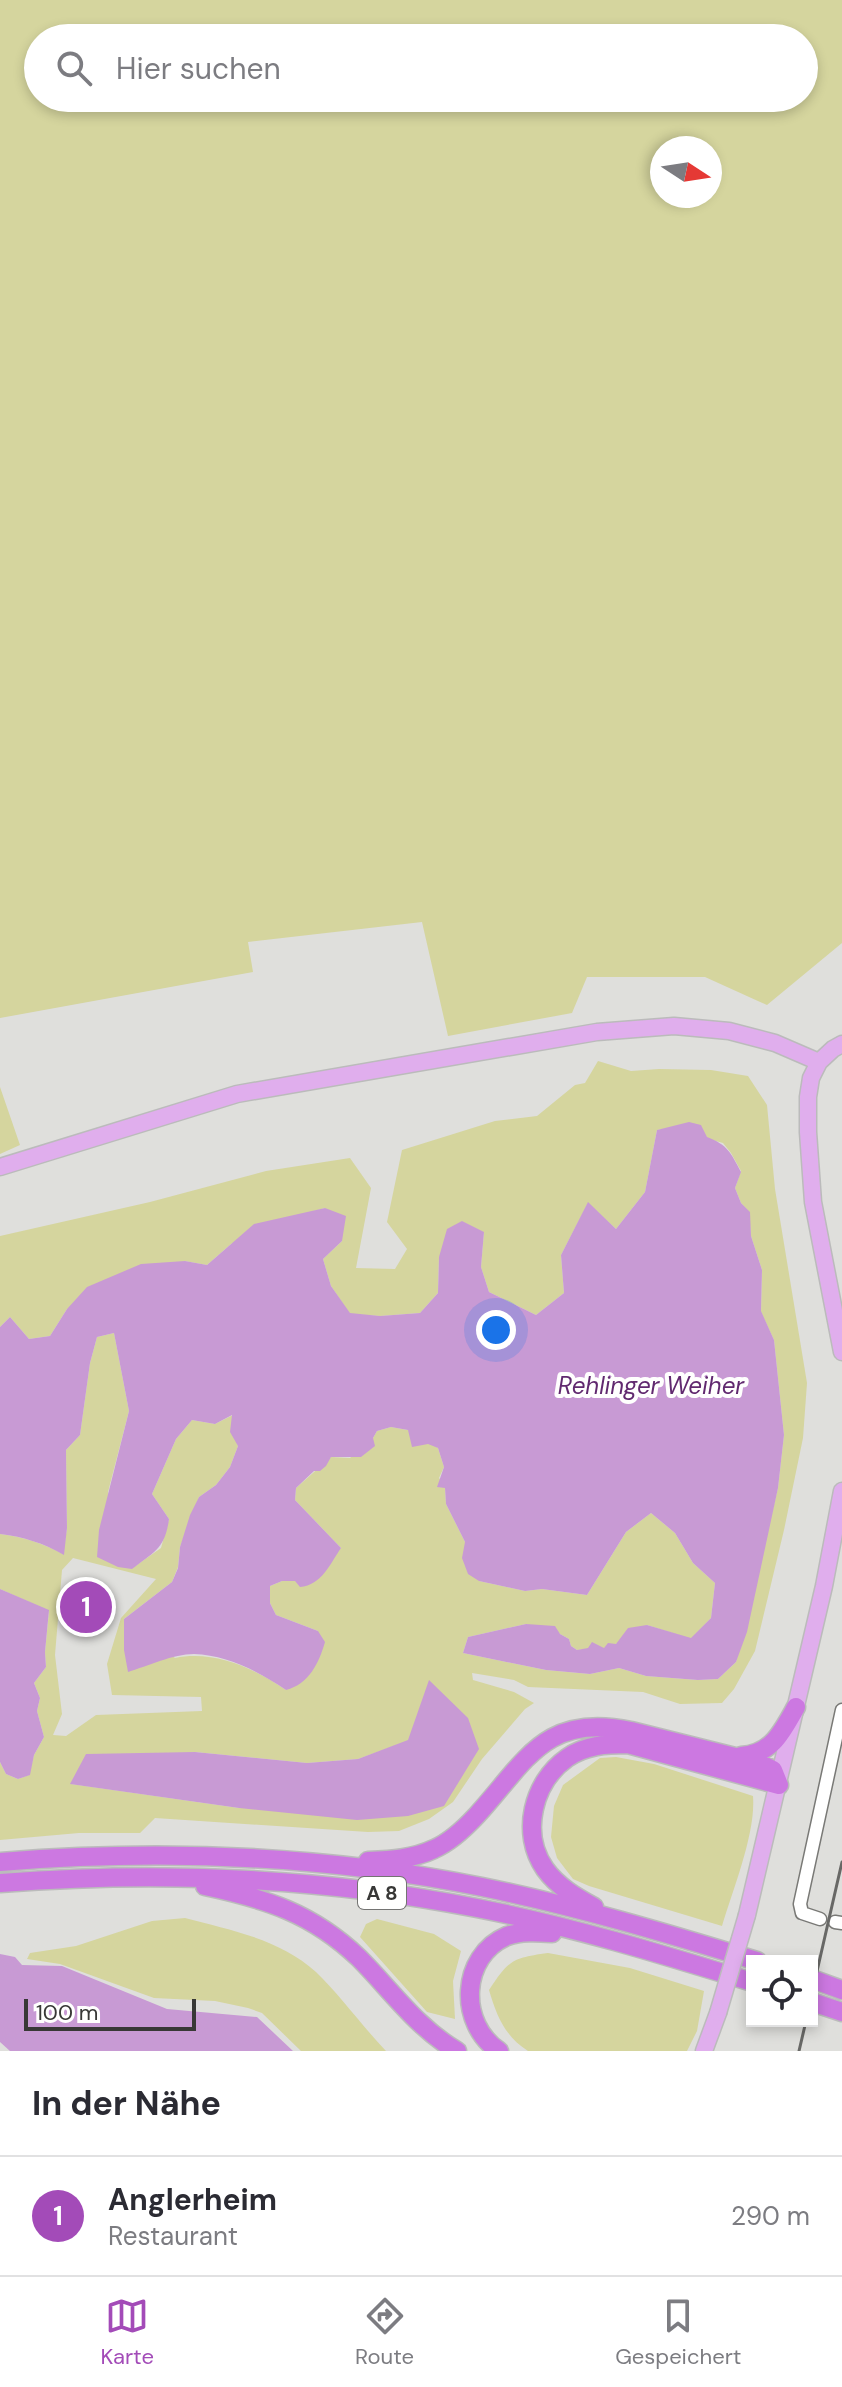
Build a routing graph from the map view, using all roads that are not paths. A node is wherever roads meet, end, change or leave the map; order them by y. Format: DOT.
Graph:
graph roads {
  1 [pos="842,1044"];
  2 [pos="819,1062"];
  3 [pos="0,1167"];
  4 [pos="842,1352"];
  5 [pos="842,1491"];
  6 [pos="796,1707"];
  7 [pos="842,1710"];
  8 [pos="734,1757"];
  9 [pos="779,1785"];
  10 [pos="300,1861"];
  11 [pos="0,1862"];
  12 [pos="161,1877"];
  13 [pos="0,1883"];
  14 [pos="614,1918"];
  15 [pos="820,1919"];
  16 [pos="598,1936"];
  17 [pos="746,1958"];
  18 [pos="746,1980"];
  19 [pos="818,1981"];
  20 [pos="842,1990"];
  21 [pos="818,2004"];
  22 [pos="842,2012"];
  23 [pos="457,2051"];
  24 [pos="499,2051"];
  25 [pos="704,2051"];
  1 -- 2 [label="main road"];
  2 -- 3 [label="main road"];
  2 -- 4 [label="main road"];
  5 -- 6 [label="main road"];
  6 -- 8 [label="highway"];
  6 -- 9 [label="main road"];
  7 -- 15 [label="street"];
  8 -- 9 [label="highway"];
  8 -- 10 [label="highway"];
  9 -- 14 [label="highway"];
  9 -- 25 [label="main road, bridge"];
  10 -- 11 [label="highway, A 8"];
  10 -- 14 [label="highway, A 8"];
  12 -- 13 [label="highway, A 8"];
  12 -- 16 [label="highway, A 8"];
  12 -- 23 [label="highway"];
  14 -- 17 [label="highway, A 8"];
  16 -- 18 [label="highway, A 8"];
  16 -- 24 [label="highway"];
  19 -- 20 [label="highway"];
  21 -- 22 [label="highway"];
}
